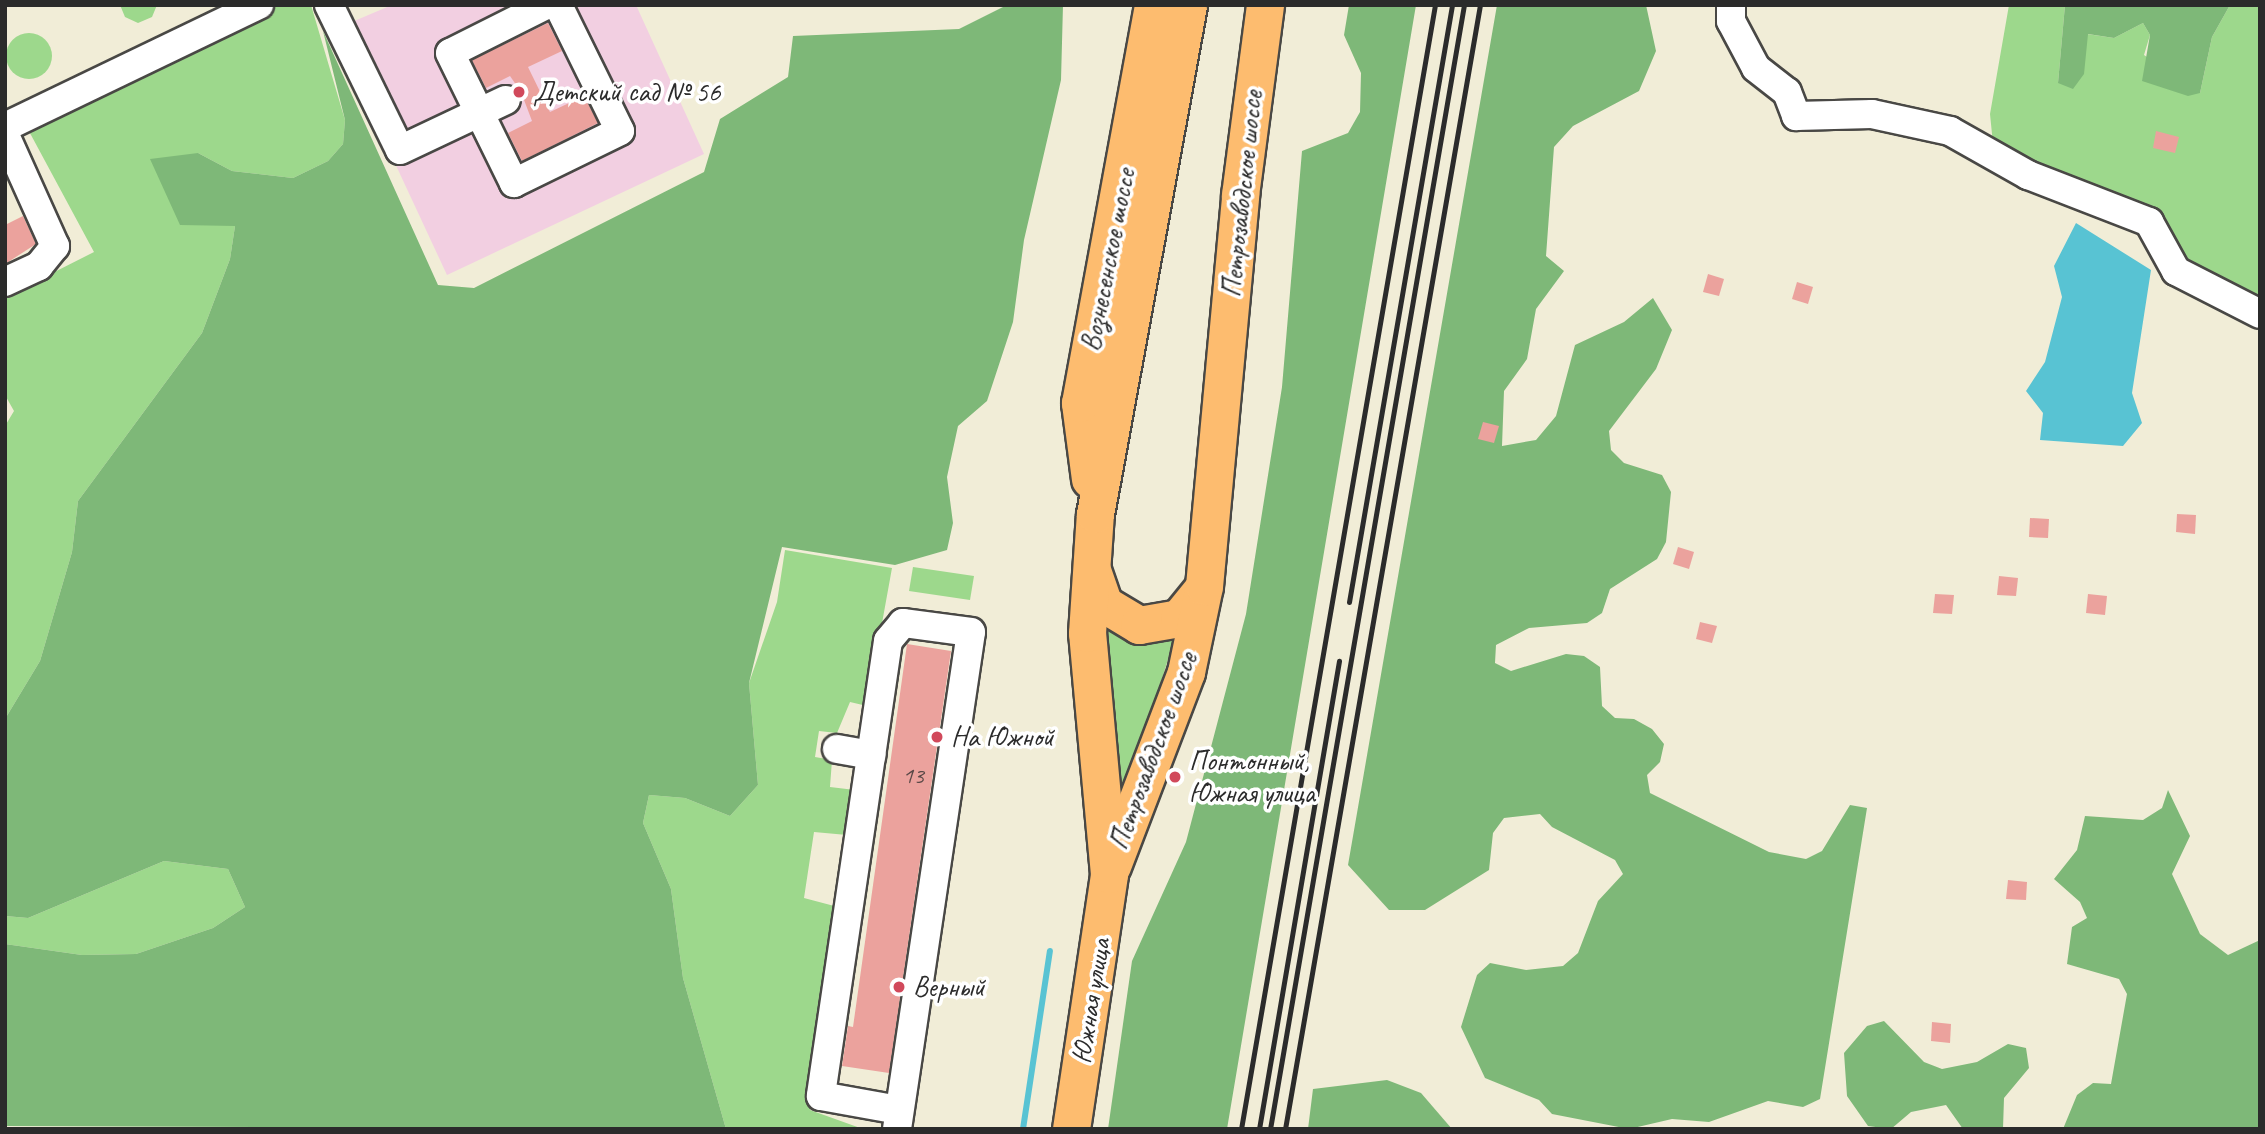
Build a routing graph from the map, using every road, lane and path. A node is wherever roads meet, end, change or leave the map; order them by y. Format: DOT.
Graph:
graph roads {
  1 [pos="329,5"];
  2 [pos="546,5"];
  3 [pos="558,5"];
  4 [pos="1153,5"];
  5 [pos="1188,5"];
  6 [pos="1247,5"];
  7 [pos="1265,5"];
  8 [pos="1731,5"];
  9 [pos="244,8"];
  10 [pos="506,100"];
  11 [pos="479,113"];
  12 [pos="5,127"];
  13 [pos="5,135"];
  14 [pos="14,177"];
  15 [pos="1240,195"];
  16 [pos="5,282"];
  17 [pos="2260,314"];
  18 [pos="1094,514"];
  19 [pos="1092,565"];
  20 [pos="1204,586"];
  21 [pos="837,749"];
  22 [pos="871,755"];
  23 [pos="1109,874"];
  24 [pos="898,1119"];
  25 [pos="1071,1129"];
  1 -- 11 [label="lane"];
  2 -- 11 [label="lane"];
  3 -- 11 [label="lane"];
  4 -- 18 [label="main road, Вознесенское шоссе"];
  5 -- 18 [label="main road, Петрозаводское шоссе"];
  6 -- 15 [label="main road"];
  7 -- 15 [label="main road, Петрозаводское шоссе"];
  8 -- 17 [label="lane"];
  9 -- 12 [label="lane"];
  10 -- 11 [label="lane"];
  13 -- 14 [label="lane"];
  14 -- 16 [label="lane"];
  15 -- 20 [label="main road, Петрозаводское шоссе"];
  18 -- 19 [label="main road, Петрозаводское шоссе"];
  19 -- 20 [label="main road"];
  19 -- 23 [label="main road, Петрозаводское шоссе"];
  20 -- 23 [label="main road, Петрозаводское шоссе"];
  21 -- 22 [label="lane"];
  22 -- 24 [label="lane"];
  22 -- 24 [label="lane"];
  23 -- 25 [label="main road, Южная улица"];
}
